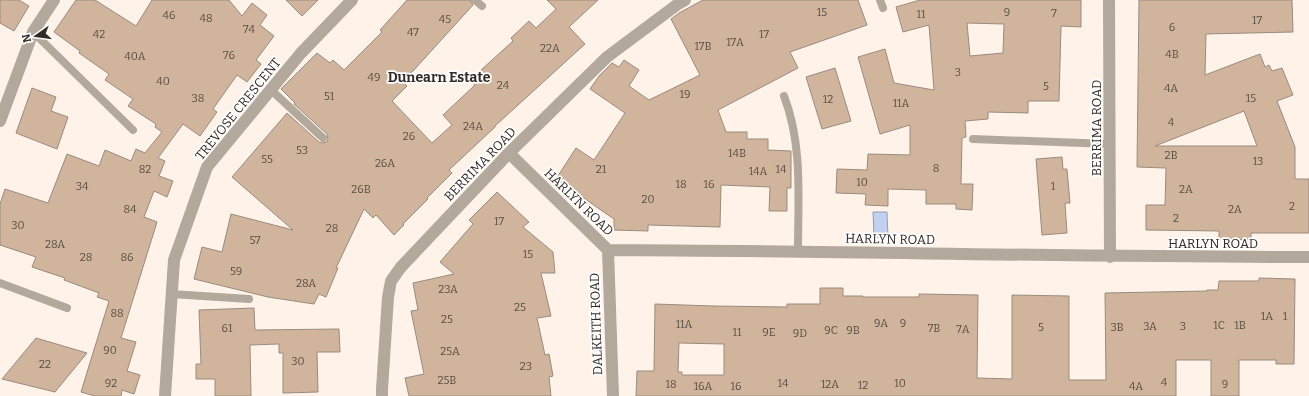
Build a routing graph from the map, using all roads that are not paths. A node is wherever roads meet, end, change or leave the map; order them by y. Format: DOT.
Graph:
graph roads {
  1 [pos="54,0"];
  2 [pos="352,0"];
  3 [pos="475,0"];
  4 [pos="684,0"];
  5 [pos="880,0"];
  6 [pos="1109,0"];
  7 [pos="482,6"];
  8 [pos="883,8"];
  9 [pos="33,32"];
  10 [pos="270,90"];
  11 [pos="784,96"];
  12 [pos="0,120"];
  13 [pos="133,130"];
  14 [pos="323,138"];
  15 [pos="973,139"];
  16 [pos="1110,144"];
  17 [pos="509,154"];
  18 [pos="608,250"];
  19 [pos="798,251"];
  20 [pos="1110,257"];
  21 [pos="1309,257"];
  22 [pos="0,283"];
  23 [pos="171,294"];
  24 [pos="249,299"];
  25 [pos="67,308"];
  26 [pos="165,396"];
  27 [pos="382,396"];
  28 [pos="613,396"];
  1 -- 9 [label="street"];
  2 -- 10 [label="street, TREVOSE CRESCENT"];
  3 -- 7 [label="lane"];
  4 -- 17 [label="street, BERRIMA ROAD"];
  5 -- 8 [label="lane"];
  6 -- 16 [label="street, BERRIMA ROAD"];
  9 -- 12 [label="street"];
  9 -- 13 [label="lane"];
  10 -- 14 [label="lane"];
  10 -- 23 [label="street, TREVOSE CRESCENT"];
  11 -- 19 [label="lane"];
  15 -- 16 [label="lane"];
  16 -- 20 [label="street, BERRIMA ROAD"];
  17 -- 18 [label="street, HARLYN ROAD"];
  17 -- 27 [label="street, BERRIMA ROAD"];
  18 -- 19 [label="street, HARLYN ROAD"];
  18 -- 28 [label="street, DALKEITH ROAD"];
  19 -- 20 [label="street, HARLYN ROAD"];
  20 -- 21 [label="street, HARLYN ROAD"];
  22 -- 25 [label="lane"];
  23 -- 24 [label="lane"];
  23 -- 26 [label="street, TREVOSE CRESCENT"];
}
